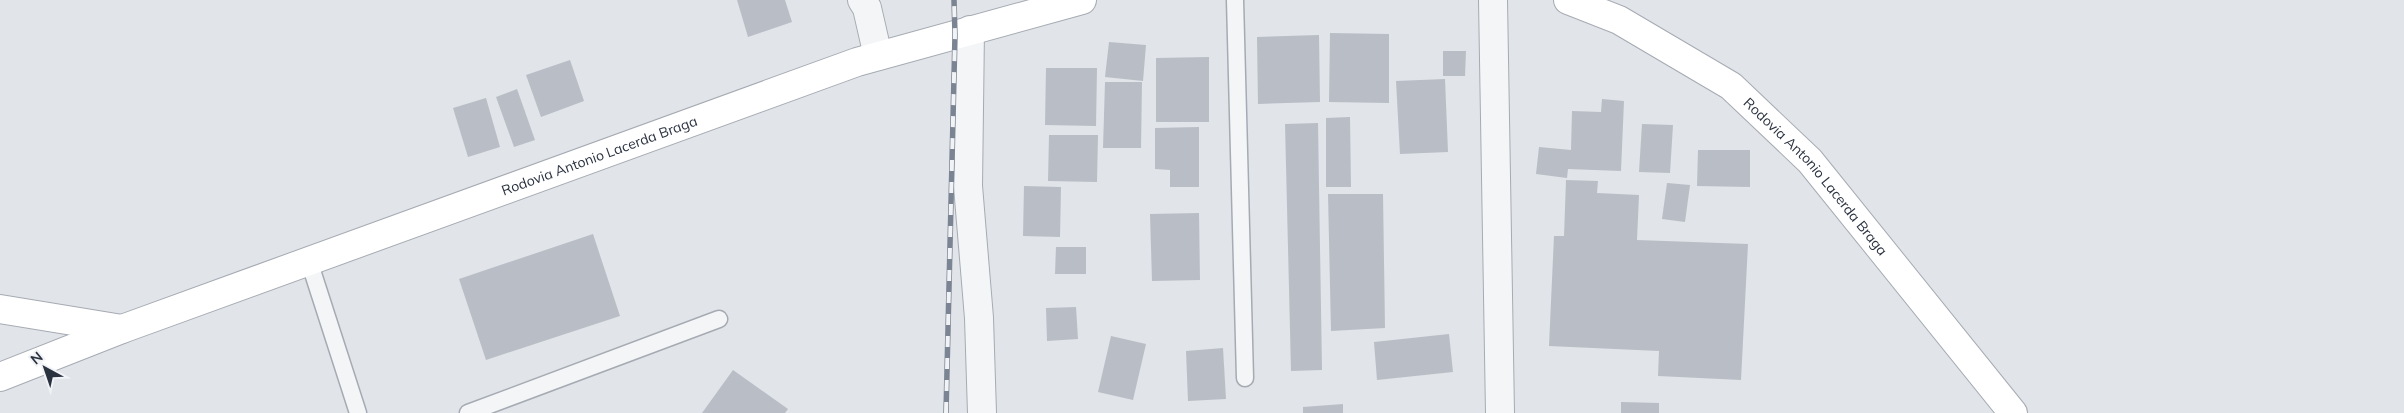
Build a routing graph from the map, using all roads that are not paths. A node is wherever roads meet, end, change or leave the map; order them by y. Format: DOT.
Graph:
graph roads {
  1 [pos="862,0"];
  2 [pos="1082,0"];
  3 [pos="1235,0"];
  4 [pos="1493,0"];
  5 [pos="1568,0"];
  6 [pos="970,30"];
  7 [pos="878,56"];
  8 [pos="309,261"];
  9 [pos="0,309"];
  10 [pos="718,319"];
  11 [pos="122,329"];
  12 [pos="0,377"];
  13 [pos="1245,378"];
  14 [pos="358,413"];
  15 [pos="468,413"];
  16 [pos="982,413"];
  17 [pos="1500,413"];
  18 [pos="2013,413"];
  1 -- 7 [label="street"];
  2 -- 6 [label="main road, Rodovia Antonio Lacerda Braga"];
  3 -- 13 [label="lane"];
  4 -- 17 [label="street"];
  5 -- 18 [label="main road, Rodovia Antonio Lacerda Braga"];
  6 -- 7 [label="main road, Rodovia Antonio Lacerda Braga"];
  6 -- 16 [label="street"];
  7 -- 8 [label="main road, Rodovia Antonio Lacerda Braga"];
  8 -- 11 [label="main road, Rodovia Antonio Lacerda Braga"];
  8 -- 14 [label="lane"];
  9 -- 11 [label="main road, Rodovia Antonio Lacerda Braga"];
  10 -- 15 [label="lane"];
  11 -- 12 [label="main road, Rodovia Antonio Lacerda Braga"];
}
